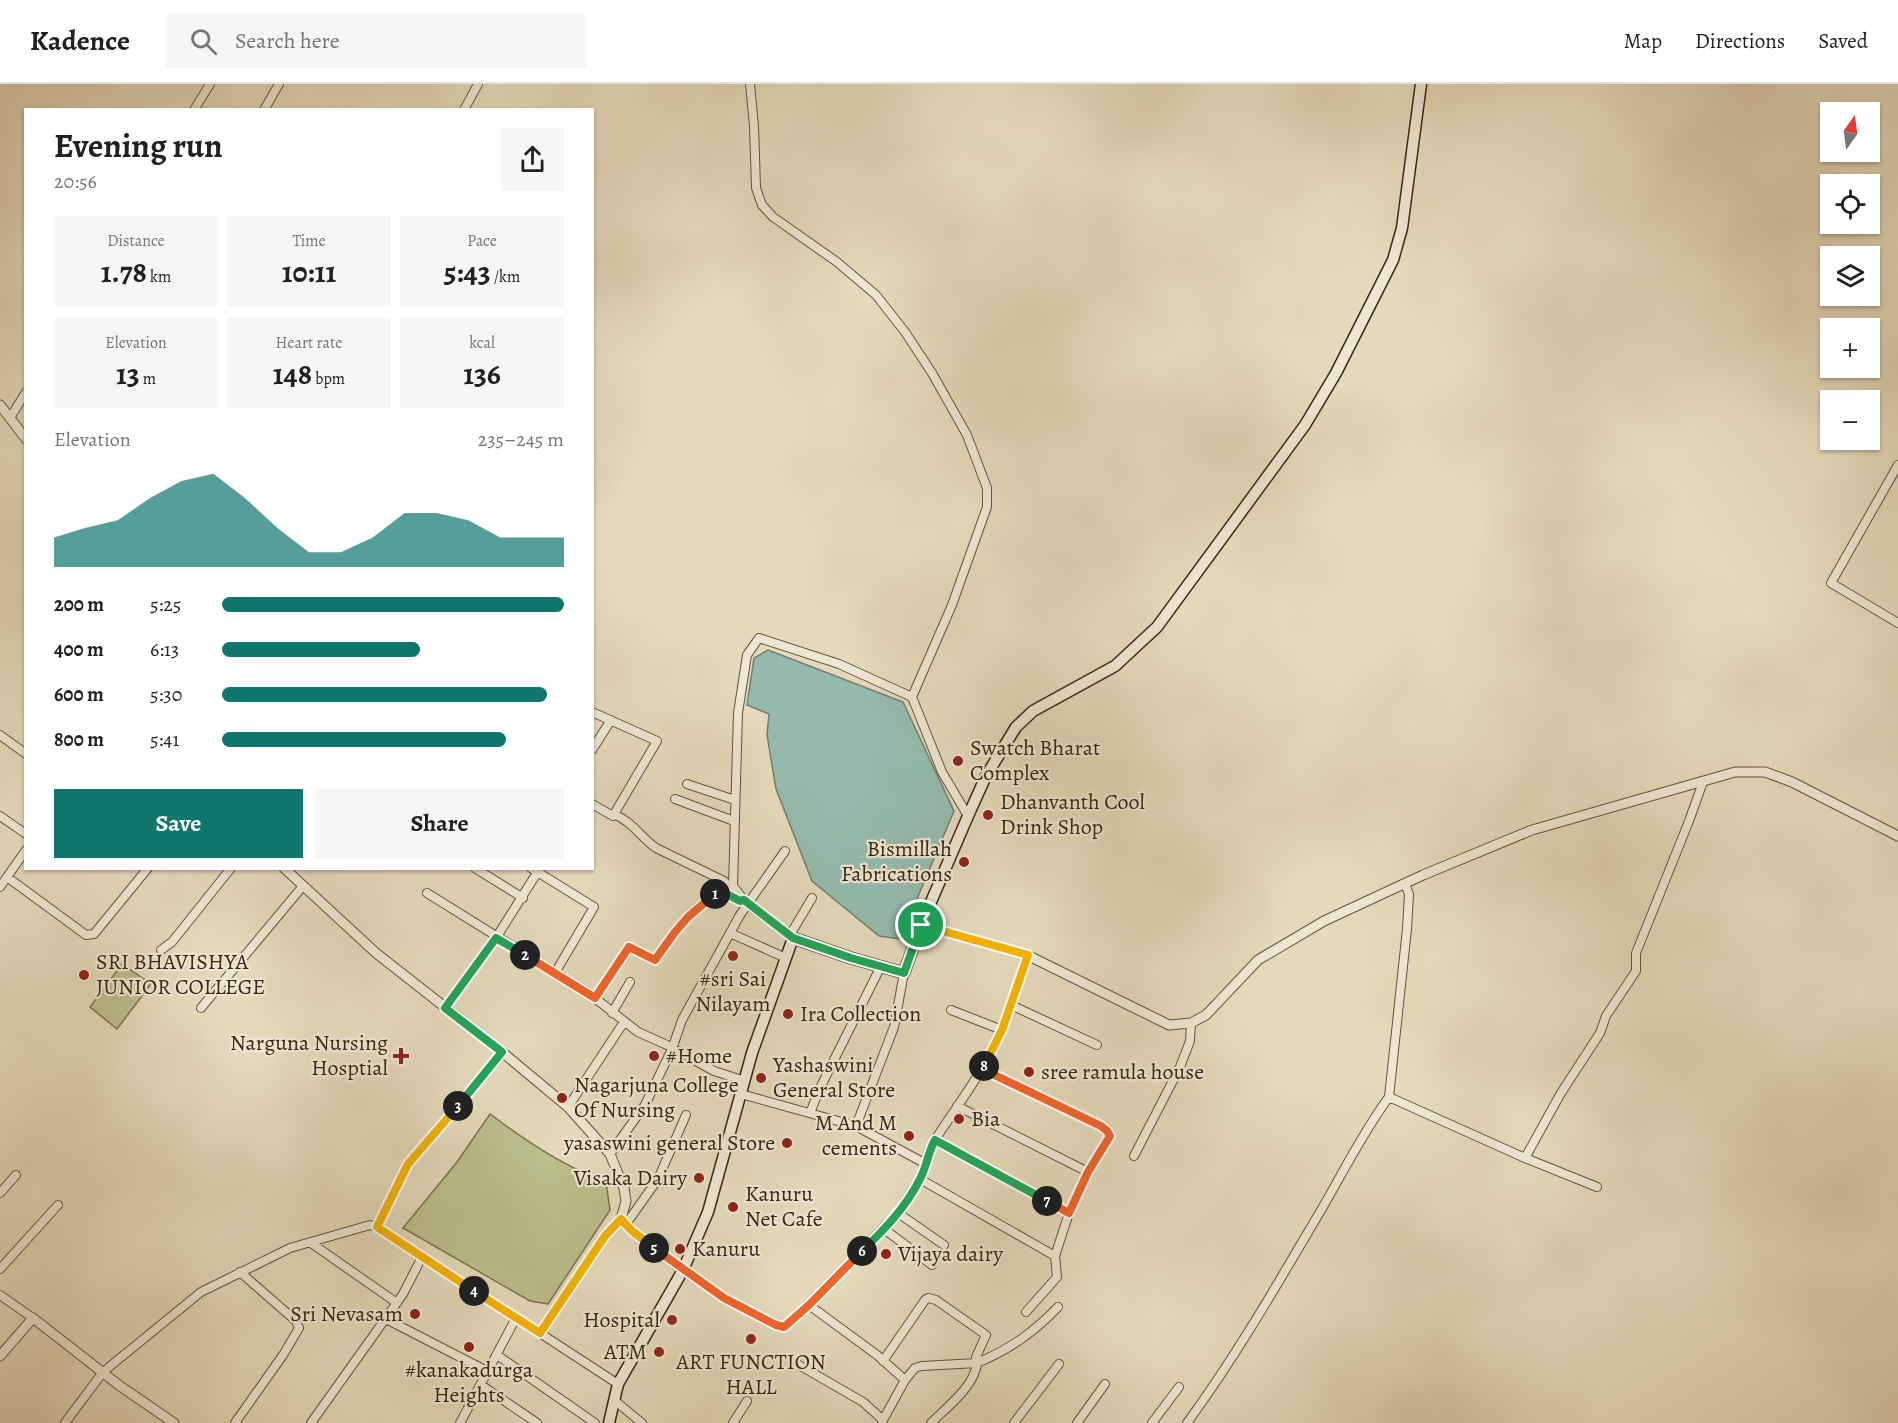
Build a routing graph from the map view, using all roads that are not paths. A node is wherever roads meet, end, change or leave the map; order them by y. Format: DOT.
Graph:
graph roads {
  1 [pos="210,84"];
  2 [pos="279,84"];
  3 [pos="478,84"];
  4 [pos="750,84"];
  5 [pos="1421,84"];
  6 [pos="195,108"];
  7 [pos="265,108"];
  8 [pos="465,108"];
  9 [pos="24,395"];
  10 [pos="0,405"];
  11 [pos="10,418"];
  12 [pos="24,436"];
  13 [pos="1898,465"];
  14 [pos="1898,622"];
  15 [pos="912,697"];
  16 [pos="594,713"];
  17 [pos="611,720"];
  18 [pos="0,735"];
  19 [pos="594,747"];
  20 [pos="24,753"];
  21 [pos="1702,782"];
  22 [pos="687,784"];
  23 [pos="675,799"];
  24 [pos="735,800"];
  25 [pos="594,805"];
  26 [pos="614,814"];
  27 [pos="0,816"];
  28 [pos="968,816"];
  29 [pos="734,821"];
  30 [pos="24,833"];
  31 [pos="1898,836"];
  32 [pos="785,850"];
  33 [pos="24,853"];
  34 [pos="146,870"];
  35 [pos="229,870"];
  36 [pos="286,870"];
  37 [pos="478,870"];
  38 [pos="536,870"];
  39 [pos="7,878"];
  40 [pos="1405,884"];
  41 [pos="303,886"];
  42 [pos="731,886"];
  43 [pos="0,887"];
  44 [pos="721,891"];
  45 [pos="427,893"];
  46 [pos="523,898"];
  47 [pos="812,898"];
  48 [pos="746,902"];
  49 [pos="921,925"];
  50 [pos="730,933"];
  51 [pos="791,936"];
  52 [pos="496,938"];
  53 [pos="161,950"];
  54 [pos="1028,955"];
  55 [pos="786,958"];
  56 [pos="881,966"];
  57 [pos="555,973"];
  58 [pos="904,973"];
  59 [pos="630,982"];
  60 [pos="595,998"];
  61 [pos="1011,1005"];
  62 [pos="201,1008"];
  63 [pos="445,1008"];
  64 [pos="951,1010"];
  65 [pos="612,1013"];
  66 [pos="624,1022"];
  67 [pos="1191,1023"];
  68 [pos="1002,1030"];
  69 [pos="1097,1045"];
  70 [pos="672,1049"];
  71 [pos="502,1052"];
  72 [pos="982,1069"];
  73 [pos="745,1081"];
  74 [pos="741,1095"];
  75 [pos="1389,1097"];
  76 [pos="957,1106"];
  77 [pos="568,1107"];
  78 [pos="810,1113"];
  79 [pos="686,1115"];
  80 [pos="856,1126"];
  81 [pos="935,1140"];
  82 [pos="610,1154"];
  83 [pos="1134,1156"];
  84 [pos="1525,1158"];
  85 [pos="926,1164"];
  86 [pos="1088,1172"];
  87 [pos="16,1175"];
  88 [pos="920,1179"];
  89 [pos="1597,1186"];
  90 [pos="0,1193"];
  91 [pos="58,1204"];
  92 [pos="898,1213"];
  93 [pos="1069,1213"];
  94 [pos="624,1221"];
  95 [pos="377,1227"];
  96 [pos="884,1229"];
  97 [pos="311,1243"];
  98 [pos="944,1245"];
  99 [pos="1054,1256"];
  100 [pos="422,1257"];
  101 [pos="932,1265"];
  102 [pos="0,1269"];
  103 [pos="683,1270"];
  104 [pos="240,1272"];
  105 [pos="0,1295"];
  106 [pos="397,1303"];
  107 [pos="809,1305"];
  108 [pos="1058,1307"];
  109 [pos="1026,1312"];
  110 [pos="33,1318"];
  111 [pos="516,1318"];
  112 [pos="386,1319"];
  113 [pos="540,1333"];
  114 [pos="497,1355"];
  115 [pos="0,1356"];
  116 [pos="883,1361"];
  117 [pos="977,1363"];
  118 [pos="1059,1364"];
  119 [pos="799,1365"];
  120 [pos="488,1371"];
  121 [pos="103,1372"];
  122 [pos="904,1380"];
  123 [pos="618,1384"];
  124 [pos="1105,1384"];
  125 [pos="482,1385"];
  126 [pos="1179,1387"];
  127 [pos="614,1400"];
  128 [pos="747,1401"];
  129 [pos="882,1421"];
  130 [pos="594,1422"];
  131 [pos="65,1423"];
  132 [pos="174,1423"];
  133 [pos="235,1423"];
  134 [pos="311,1423"];
  135 [pos="460,1423"];
  136 [pos="537,1423"];
  137 [pos="609,1423"];
  138 [pos="642,1423"];
  139 [pos="733,1423"];
  140 [pos="932,1423"];
  141 [pos="1014,1423"];
  142 [pos="1077,1423"];
  143 [pos="1152,1423"];
  144 [pos="1188,1423"];
  1 -- 6 [label="street"];
  2 -- 7 [label="street"];
  3 -- 8 [label="street"];
  4 -- 15 [label="street"];
  5 -- 28 [label="main road"];
  9 -- 11 [label="street"];
  10 -- 11 [label="street"];
  11 -- 12 [label="street"];
  13 -- 14 [label="street"];
  15 -- 24 [label="street"];
  15 -- 28 [label="street"];
  16 -- 17 [label="street"];
  17 -- 19 [label="street"];
  17 -- 26 [label="street"];
  18 -- 20 [label="street"];
  21 -- 31 [label="street"];
  21 -- 40 [label="street"];
  21 -- 84 [label="street"];
  22 -- 24 [label="street"];
  23 -- 29 [label="street"];
  24 -- 29 [label="street"];
  25 -- 26 [label="street"];
  26 -- 42 [label="street"];
  27 -- 30 [label="street"];
  28 -- 49 [label="main road"];
  29 -- 42 [label="street"];
  32 -- 48 [label="street"];
  33 -- 39 [label="street"];
  34 -- 39 [label="street"];
  35 -- 53 [label="street"];
  36 -- 41 [label="street"];
  37 -- 46 [label="street"];
  38 -- 46 [label="street"];
  38 -- 57 [label="street"];
  39 -- 43 [label="street"];
  40 -- 67 [label="street"];
  40 -- 75 [label="street"];
  41 -- 62 [label="street"];
  41 -- 63 [label="street"];
  42 -- 44 [label="street"];
  42 -- 48 [label="street"];
  44 -- 48 [label="street"];
  44 -- 60 [label="street"];
  45 -- 52 [label="street"];
  46 -- 52 [label="street"];
  47 -- 51 [label="street"];
  48 -- 50 [label="street"];
  48 -- 51 [label="street"];
  49 -- 54 [label="street"];
  49 -- 58 [label="main road"];
  50 -- 55 [label="street"];
  50 -- 70 [label="street"];
  51 -- 55 [label="main road"];
  51 -- 56 [label="main road"];
  52 -- 57 [label="street"];
  52 -- 63 [label="street"];
  54 -- 61 [label="street"];
  54 -- 67 [label="street"];
  55 -- 73 [label="main road"];
  56 -- 58 [label="main road"];
  56 -- 78 [label="street"];
  57 -- 60 [label="street"];
  58 -- 80 [label="street"];
  59 -- 65 [label="street"];
  60 -- 65 [label="street"];
  61 -- 68 [label="street"];
  61 -- 69 [label="street"];
  63 -- 71 [label="street"];
  64 -- 68 [label="street"];
  65 -- 66 [label="street"];
  66 -- 70 [label="street"];
  66 -- 77 [label="street"];
  67 -- 83 [label="street"];
  68 -- 72 [label="street"];
  70 -- 73 [label="street"];
  70 -- 82 [label="street"];
  71 -- 77 [label="street"];
  71 -- 95 [label="street"];
  72 -- 76 [label="street"];
  72 -- 86 [label="street"];
  73 -- 74 [label="main road"];
  74 -- 78 [label="street"];
  74 -- 103 [label="main road"];
  75 -- 84 [label="street"];
  75 -- 144 [label="street"];
  76 -- 81 [label="street"];
  76 -- 86 [label="street"];
  77 -- 82 [label="street"];
  78 -- 80 [label="street"];
  79 -- 94 [label="street"];
  80 -- 85 [label="street"];
  81 -- 85 [label="street"];
  81 -- 93 [label="street"];
  82 -- 94 [label="street"];
  84 -- 89 [label="street"];
  85 -- 88 [label="street"];
  86 -- 93 [label="street"];
  87 -- 90 [label="street"];
  88 -- 92 [label="street"];
  88 -- 99 [label="street"];
  91 -- 102 [label="street"];
  92 -- 96 [label="street"];
  92 -- 98 [label="street"];
  93 -- 99 [label="street"];
  94 -- 103 [label="street"];
  94 -- 113 [label="street"];
  95 -- 97 [label="street"];
  95 -- 100 [label="street"];
  96 -- 101 [label="street"];
  96 -- 107 [label="street"];
  97 -- 104 [label="street"];
  97 -- 106 [label="street"];
  99 -- 109 [label="street"];
  100 -- 106 [label="street"];
  100 -- 111 [label="street"];
  103 -- 107 [label="street"];
  103 -- 123 [label="main road"];
  104 -- 121 [label="street"];
  104 -- 133 [label="street"];
  105 -- 110 [label="street"];
  106 -- 112 [label="street"];
  107 -- 116 [label="street"];
  108 -- 117 [label="street"];
  110 -- 115 [label="street"];
  110 -- 121 [label="street"];
  111 -- 113 [label="street"];
  111 -- 114 [label="street"];
  112 -- 120 [label="street"];
  112 -- 134 [label="street"];
  113 -- 123 [label="street"];
  114 -- 120 [label="street"];
  114 -- 130 [label="street"];
  116 -- 117 [label="street"];
  116 -- 122 [label="street"];
  117 -- 122 [label="street"];
  117 -- 140 [label="street"];
  118 -- 141 [label="street"];
  119 -- 129 [label="street"];
  120 -- 125 [label="street"];
  121 -- 131 [label="street"];
  121 -- 132 [label="street"];
  122 -- 129 [label="street"];
  123 -- 127 [label="main road"];
  124 -- 142 [label="street"];
  125 -- 135 [label="street"];
  125 -- 136 [label="street"];
  126 -- 143 [label="street"];
  127 -- 137 [label="main road"];
  127 -- 138 [label="street"];
  128 -- 139 [label="street"];
}
